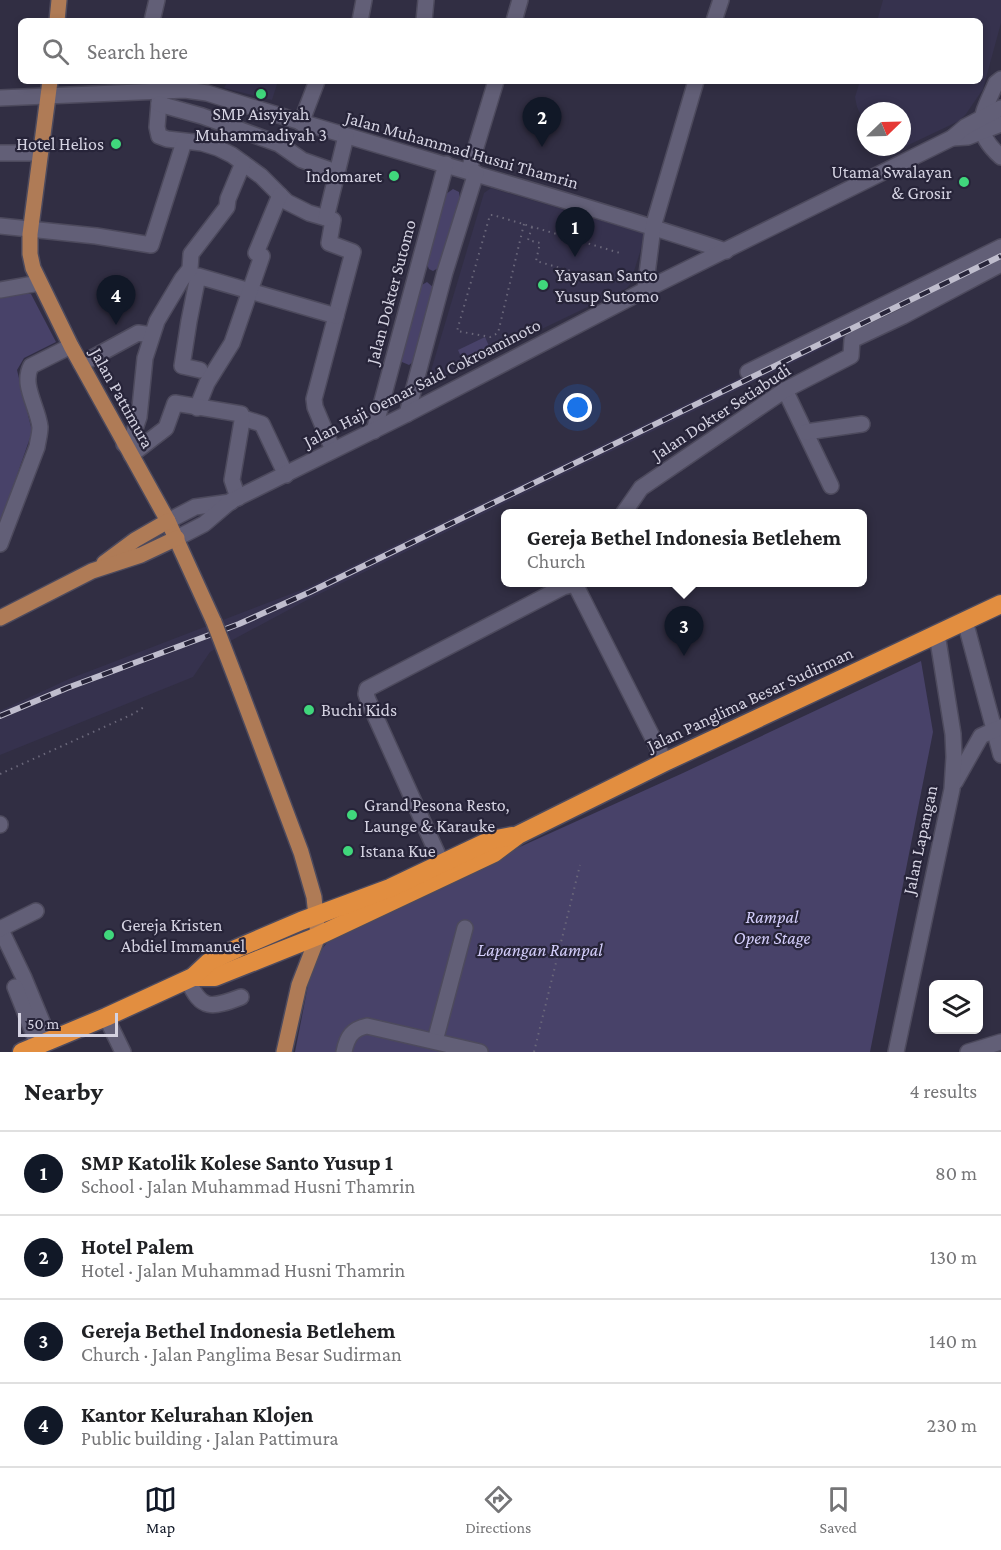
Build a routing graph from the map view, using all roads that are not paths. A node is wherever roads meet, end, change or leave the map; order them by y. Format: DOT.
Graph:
graph roads {
  1 [pos="59,0"];
  2 [pos="157,0"];
  3 [pos="364,0"];
  4 [pos="426,0"];
  5 [pos="520,0"];
  6 [pos="721,0"];
  7 [pos="57,18"];
  8 [pos="154,18"];
  9 [pos="361,18"];
  10 [pos="423,18"];
  11 [pos="515,18"];
  12 [pos="715,18"];
  13 [pos="1001,79"];
  14 [pos="315,84"];
  15 [pos="495,84"];
  16 [pos="695,84"];
  17 [pos="140,86"];
  18 [pos="49,88"];
  19 [pos="0,98"];
  20 [pos="159,98"];
  21 [pos="1001,108"];
  22 [pos="301,123"];
  23 [pos="1001,124"];
  24 [pos="981,125"];
  25 [pos="346,136"];
  26 [pos="184,142"];
  27 [pos="0,153"];
  28 [pos="40,153"];
  29 [pos="1001,157"];
  30 [pos="243,163"];
  31 [pos="446,164"];
  32 [pos="472,171"];
  33 [pos="336,172"];
  34 [pos="280,195"];
  35 [pos="326,218"];
  36 [pos="0,226"];
  37 [pos="653,227"];
  38 [pos="30,229"];
  39 [pos="1001,247"];
  40 [pos="726,251"];
  41 [pos="1001,264"];
  42 [pos="39,284"];
  43 [pos="0,290"];
  44 [pos="645,290"];
  45 [pos="250,292"];
  46 [pos="336,316"];
  47 [pos="152,335"];
  48 [pos="71,346"];
  49 [pos="81,364"];
  50 [pos="200,370"];
  51 [pos="748,372"];
  52 [pos="785,390"];
  53 [pos="197,408"];
  54 [pos="407,414"];
  55 [pos="243,417"];
  56 [pos="862,424"];
  57 [pos="374,431"];
  58 [pos="806,432"];
  59 [pos="128,449"];
  60 [pos="333,450"];
  61 [pos="286,475"];
  62 [pos="831,486"];
  63 [pos="235,500"];
  64 [pos="626,509"];
  65 [pos="168,521"];
  66 [pos="177,538"];
  67 [pos="0,544"];
  68 [pos="92,572"];
  69 [pos="561,587"];
  70 [pos="576,587"];
  71 [pos="1001,604"];
  72 [pos="0,618"];
  73 [pos="965,621"];
  74 [pos="937,634"];
  75 [pos="998,728"];
  76 [pos="1001,755"];
  77 [pos="665,762"];
  78 [pos="952,789"];
  79 [pos="518,835"];
  80 [pos="442,864"];
  81 [pos="36,911"];
  82 [pos="315,916"];
  83 [pos="465,928"];
  84 [pos="0,929"];
  85 [pos="318,936"];
  86 [pos="190,979"];
  87 [pos="15,987"];
  88 [pos="241,997"];
  89 [pos="106,1017"];
  90 [pos="435,1041"];
  91 [pos="996,1046"];
  92 [pos="35,1048"];
  93 [pos="123,1052"];
  94 [pos="284,1052"];
  95 [pos="344,1052"];
  96 [pos="480,1052"];
  97 [pos="896,1052"];
  98 [pos="968,1052"];
  1 -- 7 [label="main road"];
  2 -- 8 [label="street"];
  3 -- 9 [label="street"];
  4 -- 10 [label="street"];
  5 -- 11 [label="street"];
  6 -- 12 [label="street"];
  13 -- 24 [label="street"];
  14 -- 22 [label="street"];
  15 -- 32 [label="street"];
  16 -- 37 [label="street"];
  17 -- 18 [label="street, Jalan Muhammad Husni Thamrin"];
  17 -- 20 [label="street, Jalan Muhammad Husni Thamrin"];
  18 -- 19 [label="street, Jalan Muhammad Husni Thamrin"];
  18 -- 28 [label="main road, Jalan Pattimura"];
  20 -- 22 [label="street, Jalan Muhammad Husni Thamrin"];
  20 -- 26 [label="street"];
  20 -- 33 [label="street"];
  21 -- 24 [label="street, Jalan Haji Oemar Said Cokroaminoto"];
  22 -- 25 [label="street, Jalan Muhammad Husni Thamrin"];
  23 -- 24 [label="street, Jalan Haji Oemar Said Cokroaminoto"];
  24 -- 29 [label="street"];
  24 -- 40 [label="street, Jalan Haji Oemar Said Cokroaminoto"];
  25 -- 31 [label="street, Jalan Muhammad Husni Thamrin"];
  25 -- 33 [label="street"];
  26 -- 30 [label="street"];
  26 -- 38 [label="street"];
  27 -- 28 [label="street"];
  28 -- 38 [label="main road, Jalan Pattimura"];
  30 -- 34 [label="street"];
  30 -- 47 [label="street"];
  31 -- 32 [label="street, Jalan Muhammad Husni Thamrin"];
  31 -- 57 [label="street, Jalan Dokter Sutomo"];
  32 -- 37 [label="street, Jalan Muhammad Husni Thamrin"];
  32 -- 54 [label="street"];
  33 -- 35 [label="street"];
  34 -- 35 [label="street"];
  34 -- 45 [label="street"];
  35 -- 46 [label="street"];
  36 -- 38 [label="street"];
  37 -- 40 [label="street, Jalan Muhammad Husni Thamrin"];
  37 -- 44 [label="street"];
  38 -- 42 [label="main road, Jalan Pattimura"];
  39 -- 51 [label="street"];
  40 -- 44 [label="street, Jalan Haji Oemar Said Cokroaminoto"];
  41 -- 52 [label="street, Jalan Dokter Setiabudi"];
  42 -- 43 [label="street"];
  42 -- 48 [label="main road, Jalan Pattimura"];
  44 -- 54 [label="street, Jalan Haji Oemar Said Cokroaminoto"];
  45 -- 46 [label="street"];
  45 -- 50 [label="street"];
  45 -- 53 [label="street"];
  46 -- 60 [label="street"];
  47 -- 49 [label="street"];
  47 -- 59 [label="street"];
  48 -- 49 [label="main road, Jalan Pattimura"];
  48 -- 67 [label="street"];
  49 -- 59 [label="main road, Jalan Pattimura"];
  52 -- 58 [label="street"];
  52 -- 64 [label="street, Jalan Dokter Setiabudi"];
  53 -- 55 [label="street"];
  53 -- 59 [label="street"];
  54 -- 57 [label="street, Jalan Haji Oemar Said Cokroaminoto"];
  55 -- 61 [label="street"];
  55 -- 63 [label="street"];
  56 -- 58 [label="street"];
  57 -- 60 [label="street, Jalan Haji Oemar Said Cokroaminoto"];
  58 -- 62 [label="street"];
  59 -- 65 [label="main road, Jalan Pattimura"];
  60 -- 61 [label="street, Jalan Haji Oemar Said Cokroaminoto"];
  61 -- 63 [label="street, Jalan Haji Oemar Said Cokroaminoto"];
  63 -- 65 [label="street, Jalan Haji Oemar Said Cokroaminoto"];
  63 -- 66 [label="street, Jalan Haji Oemar Said Cokroaminoto"];
  65 -- 66 [label="main road, Jalan Pattimura"];
  65 -- 68 [label="main road"];
  66 -- 68 [label="main road"];
  66 -- 82 [label="main road, bridge"];
  68 -- 72 [label="main road"];
  69 -- 80 [label="street"];
  70 -- 77 [label="street"];
  71 -- 73 [label="highway, Jalan Panglima Besar Sudirman"];
  73 -- 74 [label="highway, Jalan Panglima Besar Sudirman"];
  73 -- 75 [label="street"];
  74 -- 77 [label="highway, Jalan Panglima Besar Sudirman"];
  74 -- 78 [label="street, Jalan Lapangan"];
  75 -- 76 [label="street"];
  75 -- 78 [label="street"];
  77 -- 79 [label="highway, Jalan Panglima Besar Sudirman"];
  78 -- 97 [label="street, Jalan Lapangan"];
  79 -- 80 [label="highway, Jalan Panglima Besar Sudirman"];
  79 -- 85 [label="highway, Jalan Panglima Besar Sudirman"];
  80 -- 82 [label="highway, Jalan Panglima Besar Sudirman"];
  81 -- 84 [label="street"];
  82 -- 85 [label="main road"];
  82 -- 86 [label="highway, Jalan Panglima Besar Sudirman"];
  83 -- 90 [label="street"];
  84 -- 92 [label="street"];
  85 -- 86 [label="highway, Jalan Panglima Besar Sudirman"];
  85 -- 94 [label="main road"];
  86 -- 88 [label="street"];
  86 -- 89 [label="highway, Jalan Panglima Besar Sudirman"];
  87 -- 92 [label="street"];
  89 -- 92 [label="highway, Jalan Panglima Besar Sudirman"];
  89 -- 93 [label="street"];
  90 -- 95 [label="street"];
  90 -- 96 [label="street"];
  91 -- 98 [label="street"];
}
